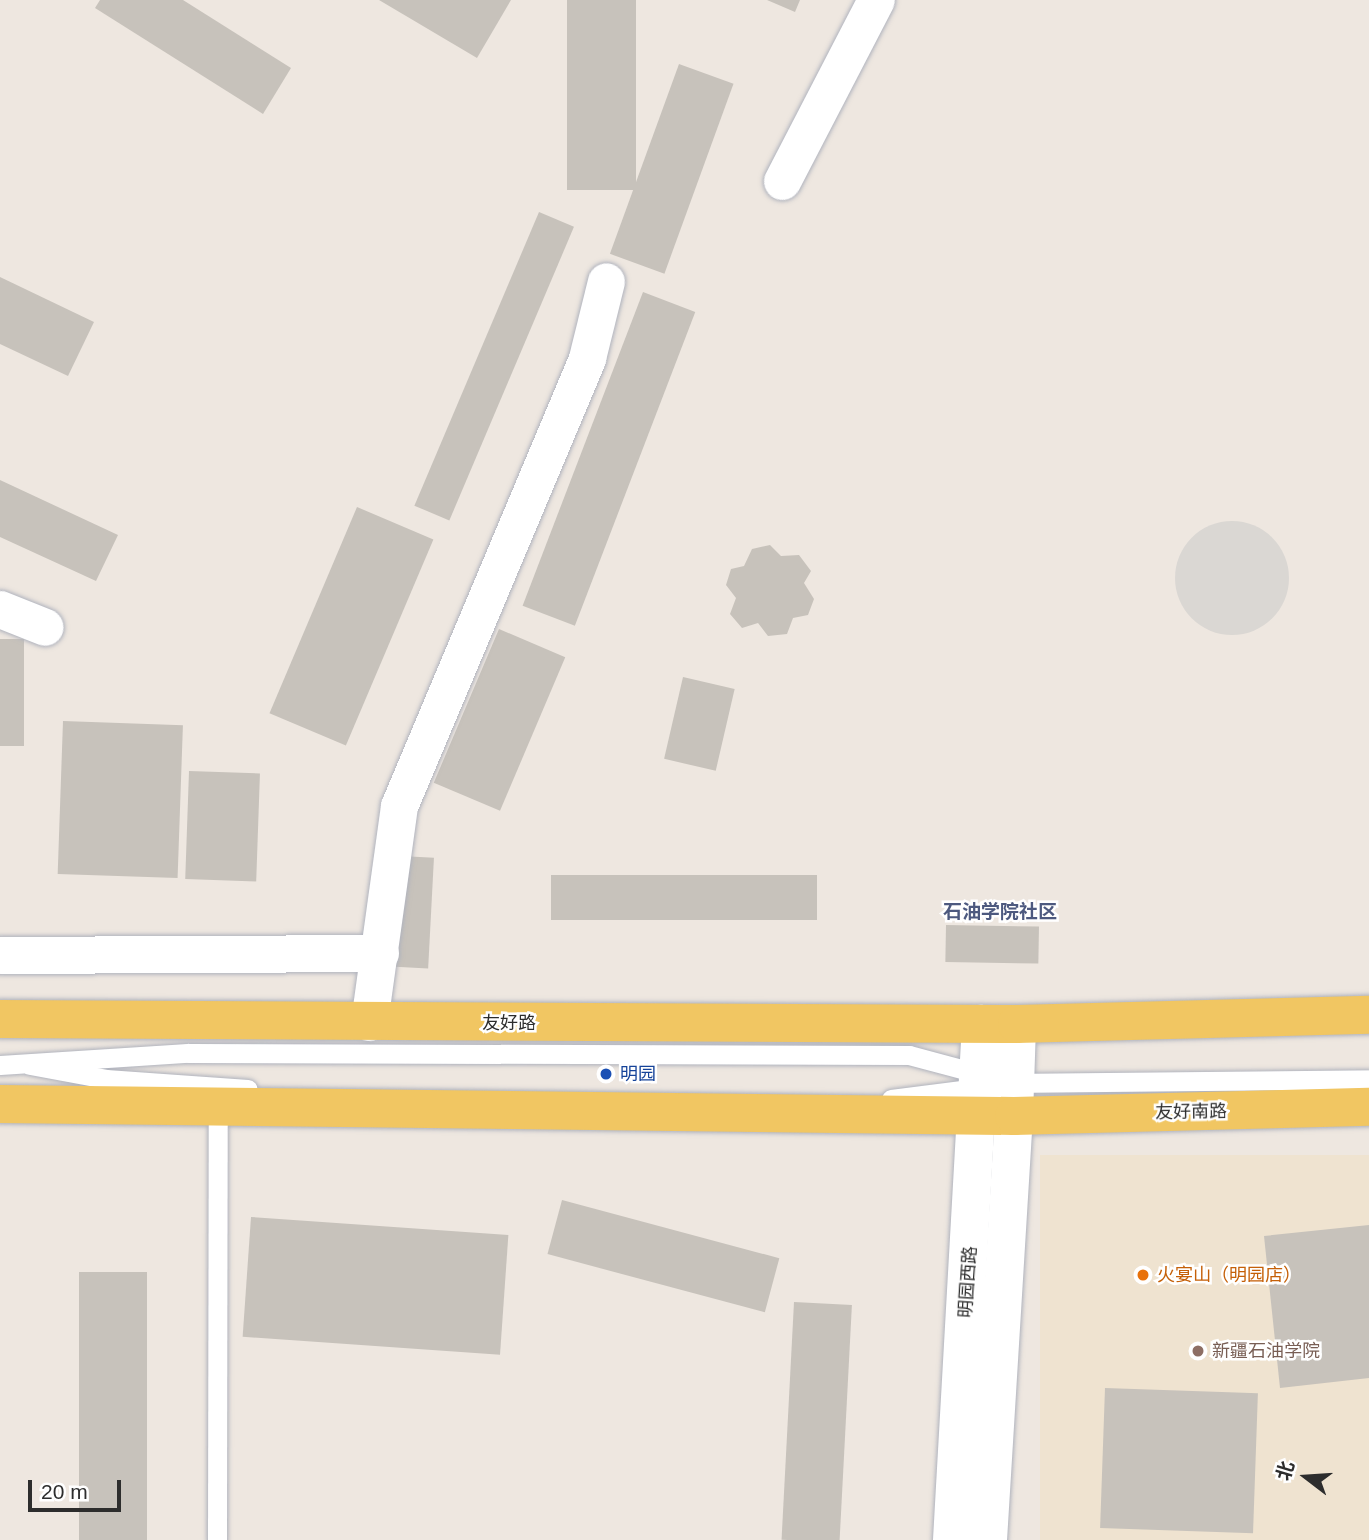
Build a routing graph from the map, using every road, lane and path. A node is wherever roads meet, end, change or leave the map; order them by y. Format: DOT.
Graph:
graph roads {
  1 [pos="876,0"];
  2 [pos="782,181"];
  3 [pos="606,281"];
  4 [pos="0,609"];
  5 [pos="45,627"];
  6 [pos="380,953"];
  7 [pos="0,955"];
  8 [pos="1369,1015"];
  9 [pos="0,1019"];
  10 [pos="369,1022"];
  11 [pos="999,1024"];
  12 [pos="0,1065"];
  13 [pos="30,1065"];
  14 [pos="1369,1079"];
  15 [pos="993,1095"];
  16 [pos="0,1104"];
  17 [pos="218,1107"];
  18 [pos="1369,1107"];
  19 [pos="217,1540"];
  20 [pos="952,1540"];
  21 [pos="988,1540"];
  1 -- 2 [label="street"];
  3 -- 6 [label="street"];
  4 -- 5 [label="street"];
  6 -- 7 [label="street"];
  6 -- 10 [label="street"];
  8 -- 11 [label="main road"];
  9 -- 10 [label="main road, 友好路"];
  10 -- 11 [label="main road, 友好路"];
  11 -- 15 [label="street"];
  12 -- 13 [label="lane"];
  13 -- 15 [label="lane"];
  13 -- 15 [label="lane"];
  14 -- 15 [label="lane"];
  15 -- 17 [label="main road"];
  15 -- 18 [label="main road, 友好南路"];
  15 -- 20 [label="street, 明园西路"];
  15 -- 21 [label="street, 明园西路"];
  16 -- 17 [label="main road"];
  17 -- 19 [label="lane"];
}
